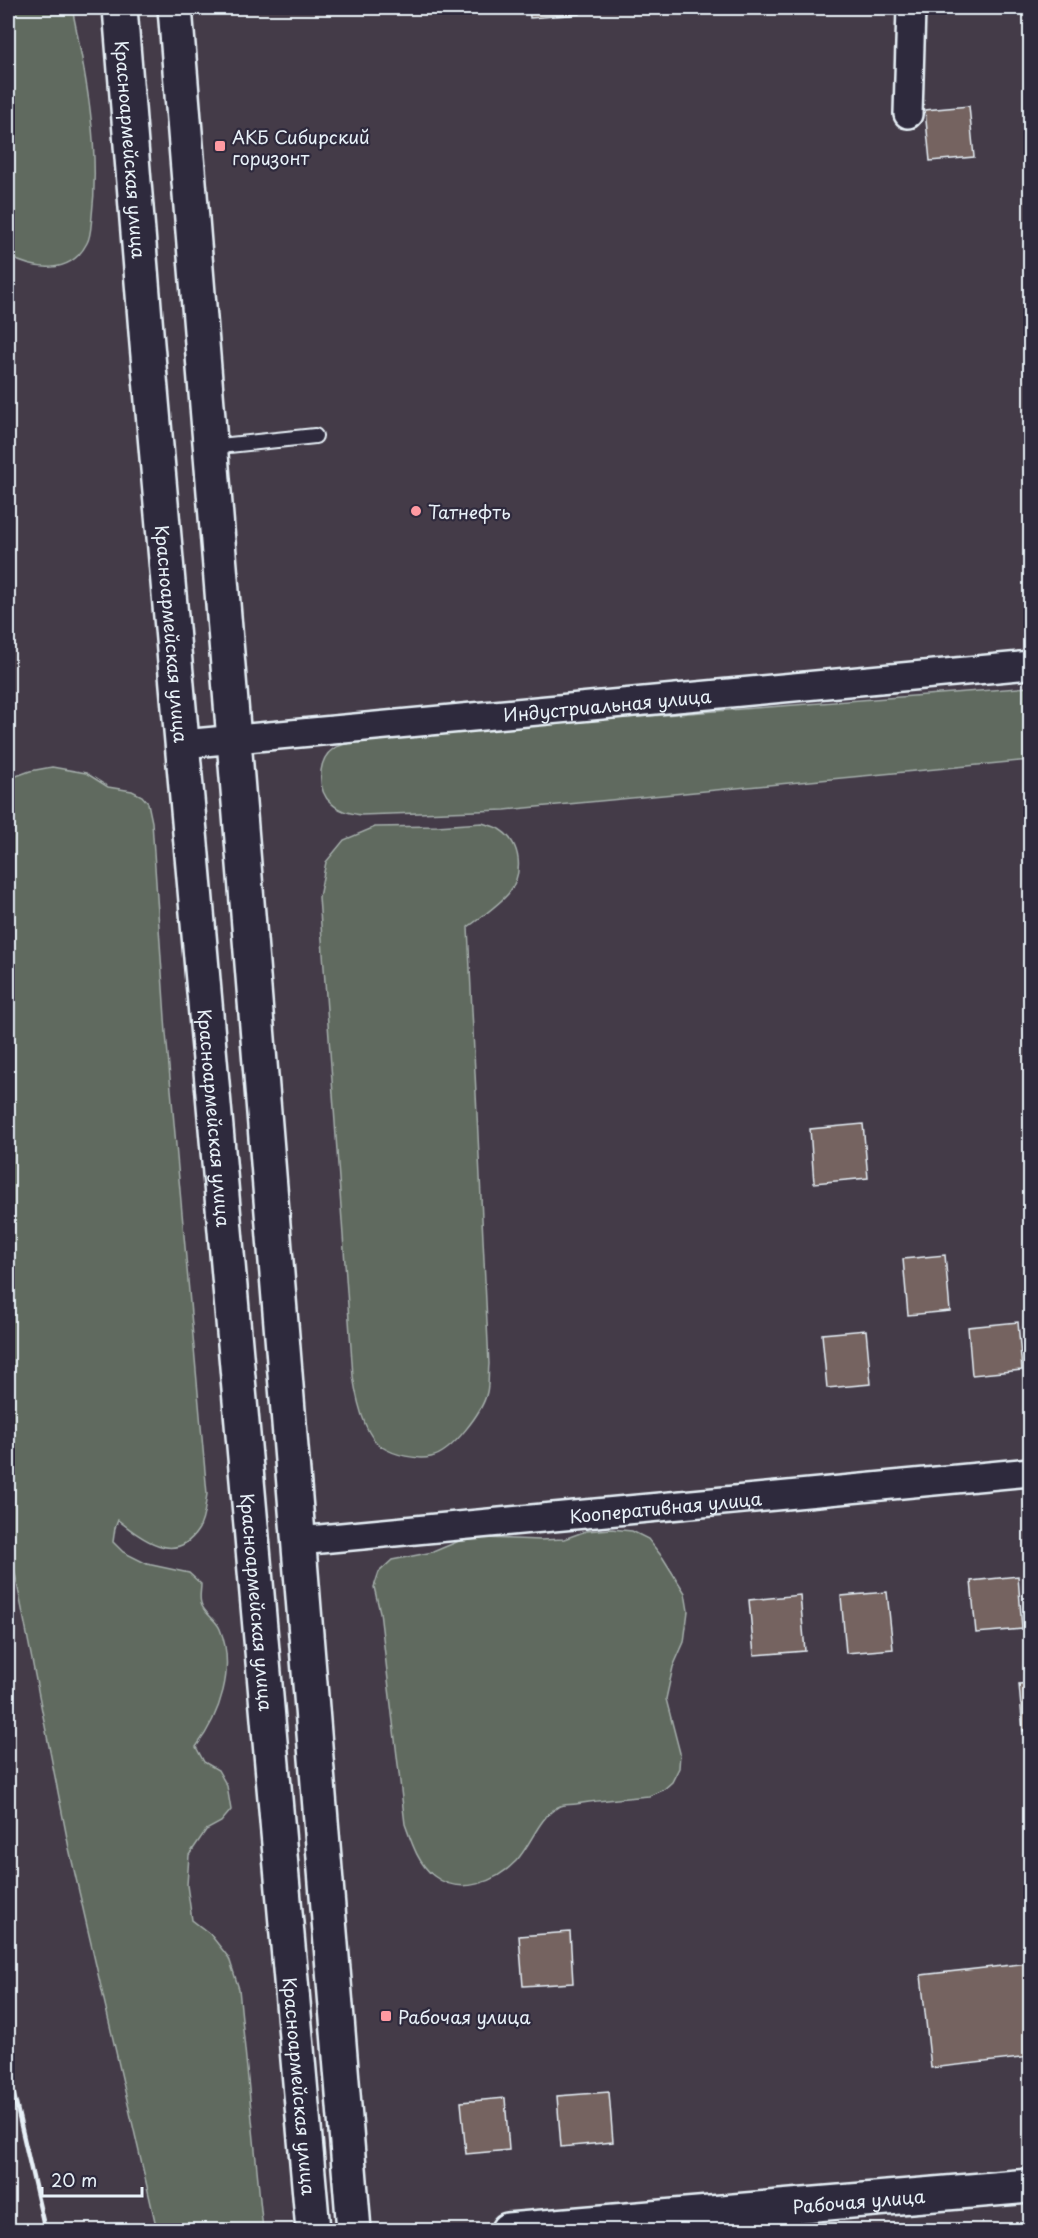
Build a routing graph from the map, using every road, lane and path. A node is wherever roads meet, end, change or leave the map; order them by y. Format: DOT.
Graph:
graph roads {
  1 [pos="120,8"];
  2 [pos="175,8"];
  3 [pos="911,8"];
  4 [pos="908,114"];
  5 [pos="315,436"];
  6 [pos="210,447"];
  7 [pos="1030,665"];
  8 [pos="234,740"];
  9 [pos="183,744"];
  10 [pos="1030,1472"];
  11 [pos="299,1541"];
  12 [pos="1030,2186"];
  13 [pos="313,2230"];
  14 [pos="354,2230"];
  15 [pos="508,2230"];
  1 -- 9 [label="main road, Красноармейская улица"];
  2 -- 6 [label="main road"];
  3 -- 4 [label="street"];
  5 -- 6 [label="lane"];
  6 -- 8 [label="main road"];
  7 -- 8 [label="street, Индустриальная улица"];
  8 -- 9 [label="street, Индустриальная улица"];
  8 -- 11 [label="main road"];
  9 -- 13 [label="main road, Красноармейская улица"];
  10 -- 11 [label="street, Кооперативная улица"];
  11 -- 14 [label="main road"];
  12 -- 15 [label="main road, Рабочая улица"];
}
